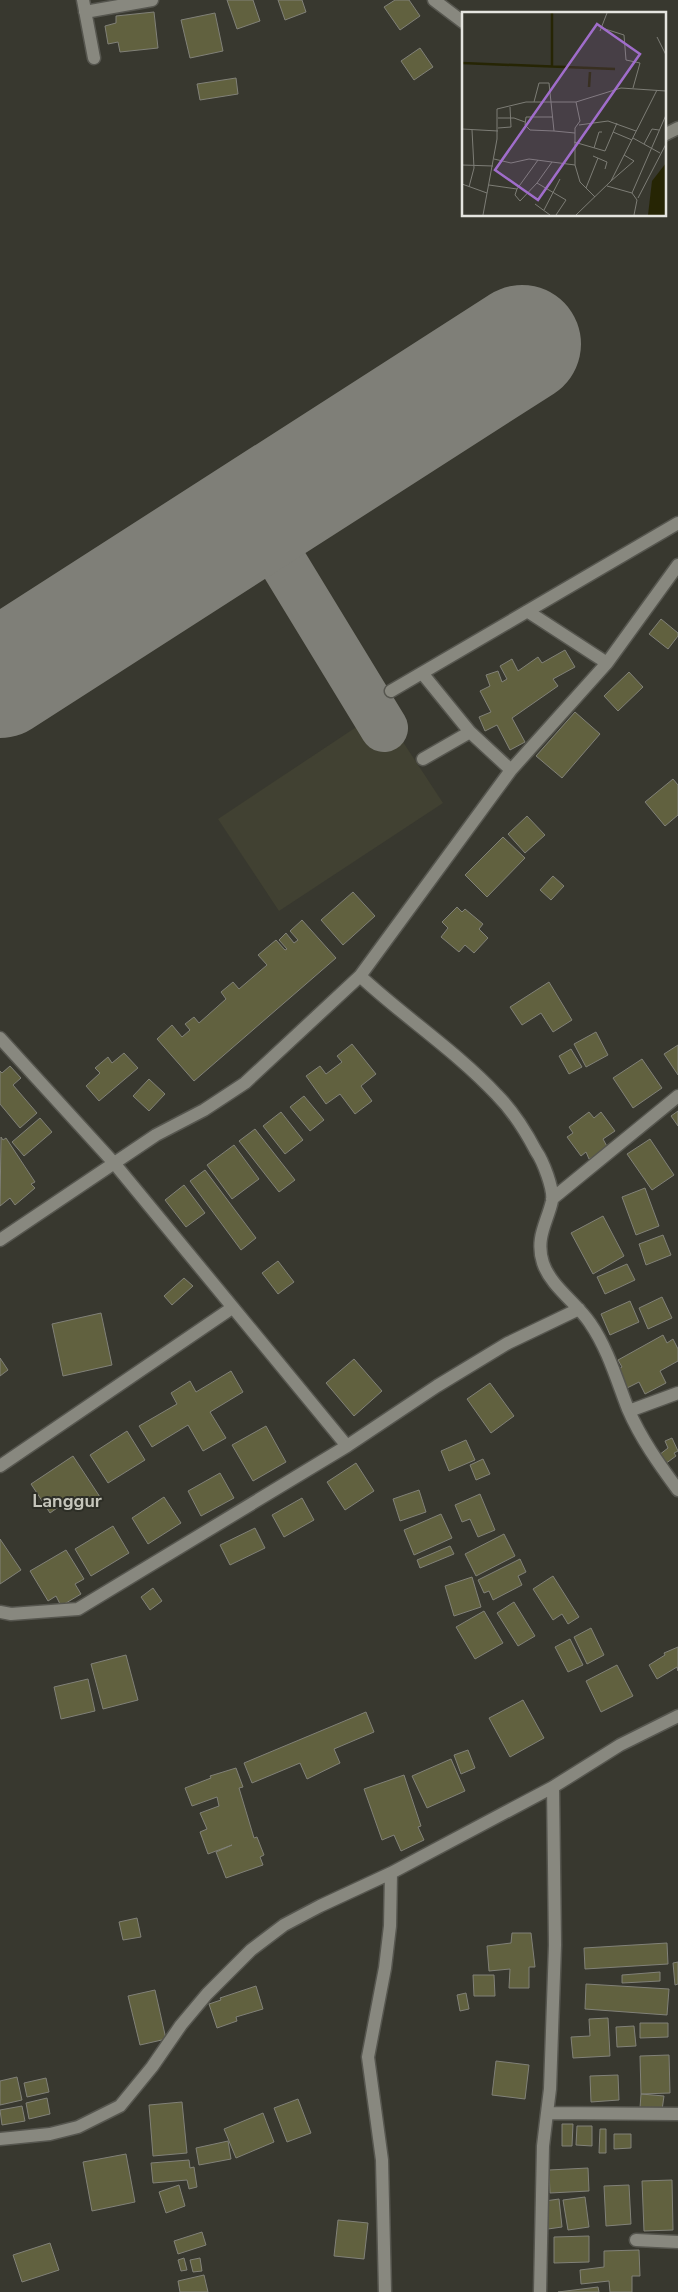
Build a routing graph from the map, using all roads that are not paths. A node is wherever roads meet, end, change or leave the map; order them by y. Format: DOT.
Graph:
graph roads {
  1 [pos="152,0"];
  2 [pos="434,0"];
  3 [pos="84,6"];
  4 [pos="462,21"];
  5 [pos="94,58"];
  6 [pos="678,128"];
  7 [pos="666,134"];
  8 [pos="678,523"];
  9 [pos="678,566"];
  10 [pos="527,611"];
  11 [pos="607,663"];
  12 [pos="422,673"];
  13 [pos="391,690"];
  14 [pos="470,732"];
  15 [pos="423,759"];
  16 [pos="511,770"];
  17 [pos="360,976"];
  18 [pos="0,1038"];
  19 [pos="678,1096"];
  20 [pos="114,1163"];
  21 [pos="552,1199"];
  22 [pos="0,1240"];
  23 [pos="232,1308"];
  24 [pos="579,1309"];
  25 [pos="678,1393"];
  26 [pos="629,1411"];
  27 [pos="347,1446"];
  28 [pos="0,1466"];
  29 [pos="678,1490"];
  30 [pos="0,1612"];
  31 [pos="678,1716"];
  32 [pos="553,1787"];
  33 [pos="391,1872"];
  34 [pos="547,2113"];
  35 [pos="678,2114"];
  36 [pos="0,2139"];
  37 [pos="636,2240"];
  38 [pos="678,2242"];
  39 [pos="385,2292"];
  40 [pos="540,2292"];
  1 -- 3 [label="street"];
  2 -- 4 [label="street"];
  3 -- 5 [label="street"];
  6 -- 7 [label="street"];
  8 -- 10 [label="street"];
  9 -- 11 [label="street"];
  10 -- 11 [label="street"];
  10 -- 12 [label="street"];
  11 -- 16 [label="street"];
  12 -- 13 [label="street"];
  12 -- 14 [label="street"];
  14 -- 15 [label="street"];
  14 -- 16 [label="street"];
  16 -- 17 [label="street"];
  17 -- 20 [label="street"];
  17 -- 21 [label="street"];
  18 -- 20 [label="street"];
  19 -- 21 [label="street"];
  20 -- 22 [label="street"];
  20 -- 23 [label="street"];
  21 -- 24 [label="street"];
  23 -- 27 [label="street"];
  23 -- 28 [label="street"];
  24 -- 26 [label="street"];
  24 -- 27 [label="street"];
  25 -- 26 [label="street"];
  26 -- 29 [label="street"];
  27 -- 30 [label="street"];
  31 -- 32 [label="street"];
  32 -- 33 [label="street"];
  32 -- 34 [label="street"];
  33 -- 36 [label="street"];
  33 -- 39 [label="street"];
  34 -- 35 [label="street"];
  34 -- 40 [label="street"];
  37 -- 38 [label="street"];
}
